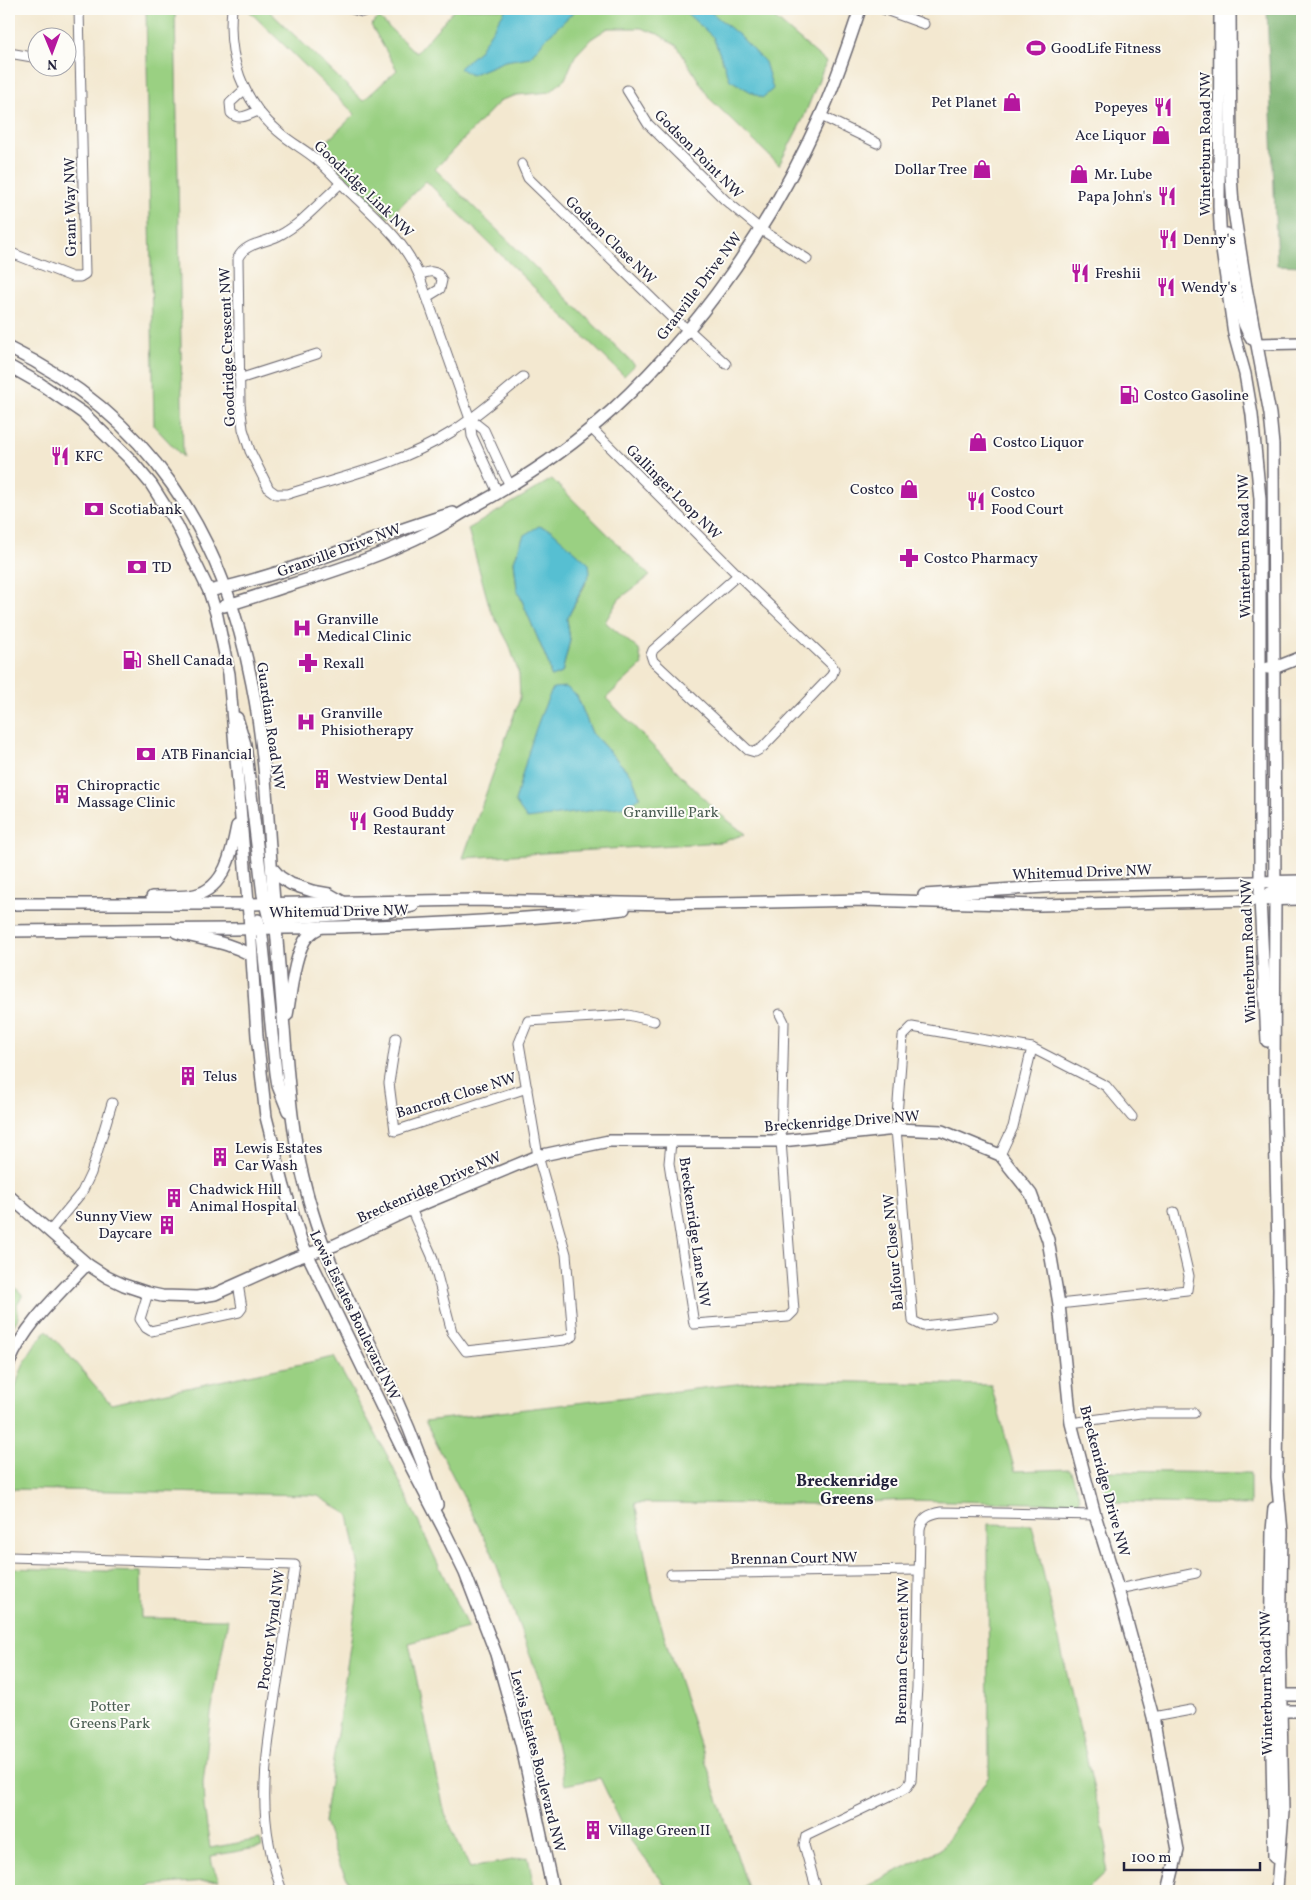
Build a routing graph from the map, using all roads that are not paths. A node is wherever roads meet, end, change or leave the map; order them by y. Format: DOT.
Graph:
graph roads {
  1 [pos="79,9"];
  2 [pos="232,9"];
  3 [pos="352,9"];
  4 [pos="372,9"];
  5 [pos="860,9"];
  6 [pos="883,9"];
  7 [pos="1220,9"];
  8 [pos="1230,9"];
  9 [pos="924,24"];
  10 [pos="9,53"];
  11 [pos="28,56"];
  12 [pos="80,58"];
  13 [pos="244,90"];
  14 [pos="627,90"];
  15 [pos="258,111"];
  16 [pos="820,116"];
  17 [pos="877,143"];
  18 [pos="522,164"];
  19 [pos="341,183"];
  20 [pos="1219,206"];
  21 [pos="760,228"];
  22 [pos="9,252"];
  23 [pos="807,259"];
  24 [pos="419,275"];
  25 [pos="427,297"];
  26 [pos="688,329"];
  27 [pos="1302,343"];
  28 [pos="1256,344"];
  29 [pos="9,348"];
  30 [pos="317,354"];
  31 [pos="726,364"];
  32 [pos="9,366"];
  33 [pos="524,377"];
  34 [pos="239,379"];
  35 [pos="470,419"];
  36 [pos="591,428"];
  37 [pos="510,486"];
  38 [pos="498,493"];
  39 [pos="469,509"];
  40 [pos="738,575"];
  41 [pos="225,588"];
  42 [pos="209,591"];
  43 [pos="231,604"];
  44 [pos="215,609"];
  45 [pos="1302,658"];
  46 [pos="1261,668"];
  47 [pos="1274,668"];
  48 [pos="232,707"];
  49 [pos="240,810"];
  50 [pos="272,868"];
  51 [pos="1260,881"];
  52 [pos="1302,881"];
  53 [pos="1302,888"];
  54 [pos="1275,890"];
  55 [pos="1260,899"];
  56 [pos="1302,899"];
  57 [pos="863,900"];
  58 [pos="436,901"];
  59 [pos="343,902"];
  60 [pos="270,903"];
  61 [pos="9,904"];
  62 [pos="133,904"];
  63 [pos="248,904"];
  64 [pos="669,904"];
  65 [pos="265,924"];
  66 [pos="322,926"];
  67 [pos="165,928"];
  68 [pos="9,931"];
  69 [pos="251,954"];
  70 [pos="780,1014"];
  71 [pos="654,1020"];
  72 [pos="284,1032"];
  73 [pos="396,1038"];
  74 [pos="1032,1048"];
  75 [pos="1274,1084"];
  76 [pos="527,1088"];
  77 [pos="112,1103"];
  78 [pos="1132,1118"];
  79 [pos="293,1125"];
  80 [pos="896,1129"];
  81 [pos="781,1141"];
  82 [pos="671,1142"];
  83 [pos="1000,1155"];
  84 [pos="538,1156"];
  85 [pos="9,1196"];
  86 [pos="411,1209"];
  87 [pos="1174,1212"];
  88 [pos="50,1231"];
  89 [pos="326,1248"];
  90 [pos="308,1254"];
  91 [pos="88,1264"];
  92 [pos="238,1284"];
  93 [pos="148,1293"];
  94 [pos="1059,1304"];
  95 [pos="994,1318"];
  96 [pos="9,1363"];
  97 [pos="1194,1412"];
  98 [pos="1071,1423"];
  99 [pos="1095,1515"];
  100 [pos="443,1528"];
  101 [pos="9,1557"];
  102 [pos="918,1570"];
  103 [pos="1196,1573"];
  104 [pos="671,1574"];
  105 [pos="1118,1589"];
  106 [pos="1276,1695"];
  107 [pos="1302,1695"];
  108 [pos="1191,1710"];
  109 [pos="1302,1710"];
  110 [pos="1276,1711"];
  111 [pos="1153,1717"];
  112 [pos="1277,1890"];
  113 [pos="282,1891"];
  114 [pos="553,1891"];
  115 [pos="817,1891"];
  116 [pos="1168,1891"];
  1 -- 12 [label="street, Grant Way NW"];
  2 -- 13 [label="street, Goodridge Link NW"];
  3 -- 4 [label="street"];
  5 -- 16 [label="main road, Granville Drive NW"];
  6 -- 9 [label="street"];
  7 -- 20 [label="main road, Winterburn Road NW"];
  8 -- 28 [label="main road, Winterburn Road NW"];
  10 -- 11 [label="street"];
  12 -- 22 [label="street, Grant Way NW"];
  13 -- 15 [label="street, Goodridge Link NW"];
  13 -- 15 [label="street"];
  14 -- 21 [label="street, Godson Point NW"];
  15 -- 19 [label="street, Goodridge Link NW"];
  16 -- 17 [label="street"];
  16 -- 21 [label="main road, Granville Drive NW"];
  18 -- 26 [label="street, Godson Close NW"];
  19 -- 24 [label="street, Goodridge Link NW"];
  19 -- 34 [label="street, Goodridge Crescent NW"];
  20 -- 28 [label="main road"];
  20 -- 46 [label="main road, Winterburn Road NW"];
  21 -- 23 [label="street, Godson Point NW"];
  21 -- 26 [label="main road, Granville Drive NW"];
  24 -- 25 [label="street, Goodridge Link NW"];
  24 -- 25 [label="street"];
  25 -- 35 [label="street, Goodridge Link NW"];
  26 -- 31 [label="street, Godson Close NW"];
  26 -- 36 [label="main road, Granville Drive NW"];
  27 -- 28 [label="main road"];
  28 -- 47 [label="main road, Winterburn Road NW"];
  29 -- 41 [label="main road, Guardian Road NW"];
  30 -- 34 [label="street"];
  32 -- 42 [label="main road"];
  33 -- 35 [label="street"];
  34 -- 35 [label="street, Goodridge Crescent NW"];
  35 -- 37 [label="street, Goodridge Link NW"];
  35 -- 38 [label="street, Goodridge Link NW"];
  36 -- 37 [label="main road, Granville Drive NW"];
  36 -- 40 [label="street, Gallinger Loop NW"];
  37 -- 38 [label="main road, Granville Drive NW"];
  38 -- 39 [label="main road, Granville Drive NW"];
  39 -- 41 [label="main road, Granville Drive NW"];
  39 -- 43 [label="main road, Granville Drive NW"];
  40 -- 40 [label="street, Gallinger Loop NW"];
  41 -- 42 [label="main road, Granville Drive NW"];
  41 -- 43 [label="main road, Guardian Road NW"];
  42 -- 44 [label="main road"];
  43 -- 44 [label="main road, Granville Drive NW"];
  43 -- 50 [label="main road, Guardian Road NW"];
  44 -- 48 [label="main road"];
  45 -- 47 [label="main road"];
  46 -- 47 [label="main road"];
  46 -- 51 [label="main road, Winterburn Road NW"];
  47 -- 54 [label="main road, Winterburn Road NW"];
  48 -- 49 [label="main road"];
  48 -- 60 [label="main road"];
  49 -- 62 [label="main road"];
  49 -- 63 [label="main road"];
  50 -- 59 [label="main road"];
  50 -- 60 [label="main road, Guardian Road NW"];
  51 -- 54 [label="main road, Whitemud Drive NW"];
  51 -- 55 [label="main road, Winterburn Road NW"];
  51 -- 57 [label="main road, Whitemud Drive NW"];
  52 -- 54 [label="main road, Whitemud Drive NW"];
  53 -- 54 [label="main road"];
  54 -- 55 [label="main road"];
  54 -- 56 [label="main road, Whitemud Drive NW"];
  54 -- 75 [label="main road, Winterburn Road NW"];
  55 -- 57 [label="main road, Whitemud Drive NW"];
  55 -- 75 [label="main road, Winterburn Road NW"];
  57 -- 64 [label="main road, Whitemud Drive NW"];
  58 -- 59 [label="main road, Whitemud Drive NW"];
  58 -- 64 [label="main road, Whitemud Drive NW"];
  58 -- 65 [label="main road"];
  59 -- 60 [label="main road, Whitemud Drive NW"];
  60 -- 63 [label="main road, Whitemud Drive NW"];
  60 -- 65 [label="main road"];
  61 -- 62 [label="main road, Whitemud Drive NW"];
  62 -- 63 [label="main road, Whitemud Drive NW"];
  63 -- 65 [label="main road"];
  64 -- 66 [label="main road, Whitemud Drive NW"];
  65 -- 66 [label="main road, Whitemud Drive NW"];
  65 -- 67 [label="main road, Whitemud Drive NW"];
  65 -- 69 [label="main road, Lewis Estates Boulevard NW"];
  65 -- 72 [label="main road, Lewis Estates Boulevard NW"];
  65 -- 79 [label="main road"];
  66 -- 72 [label="main road"];
  67 -- 68 [label="main road, Whitemud Drive NW"];
  67 -- 69 [label="main road"];
  69 -- 90 [label="main road, Lewis Estates Boulevard NW"];
  70 -- 81 [label="street"];
  71 -- 76 [label="street"];
  72 -- 79 [label="main road, Lewis Estates Boulevard NW"];
  73 -- 76 [label="street, Bancroft Close NW"];
  74 -- 78 [label="street"];
  74 -- 80 [label="street"];
  74 -- 83 [label="street"];
  75 -- 106 [label="main road, Winterburn Road NW"];
  76 -- 84 [label="street"];
  77 -- 88 [label="street"];
  79 -- 89 [label="main road, Lewis Estates Boulevard NW"];
  80 -- 81 [label="main road, Breckenridge Drive NW"];
  80 -- 83 [label="main road, Breckenridge Drive NW"];
  80 -- 95 [label="street, Balfour Close NW"];
  81 -- 82 [label="main road, Breckenridge Drive NW"];
  81 -- 82 [label="street, Breckenridge Lane NW"];
  82 -- 84 [label="main road, Breckenridge Drive NW"];
  83 -- 94 [label="main road, Breckenridge Drive NW"];
  84 -- 86 [label="main road, Breckenridge Drive NW"];
  84 -- 86 [label="street"];
  85 -- 88 [label="main road, Breckenridge Drive NW"];
  86 -- 89 [label="main road, Breckenridge Drive NW"];
  87 -- 94 [label="street"];
  88 -- 91 [label="main road, Breckenridge Drive NW"];
  89 -- 90 [label="main road, Breckenridge Drive NW"];
  89 -- 100 [label="main road, Lewis Estates Boulevard NW"];
  90 -- 92 [label="main road, Breckenridge Drive NW"];
  90 -- 100 [label="main road, Lewis Estates Boulevard NW"];
  91 -- 93 [label="main road, Breckenridge Drive NW"];
  91 -- 96 [label="main road"];
  92 -- 93 [label="main road, Breckenridge Drive NW"];
  92 -- 93 [label="street"];
  94 -- 98 [label="main road, Breckenridge Drive NW"];
  97 -- 98 [label="street"];
  98 -- 99 [label="main road, Breckenridge Drive NW"];
  99 -- 102 [label="street, Brennan Crescent NW"];
  99 -- 105 [label="main road, Breckenridge Drive NW"];
  100 -- 114 [label="main road, Lewis Estates Boulevard NW"];
  101 -- 113 [label="street, Proctor Wynd NW"];
  102 -- 104 [label="street, Brennan Court NW"];
  102 -- 115 [label="street, Brennan Crescent NW"];
  103 -- 105 [label="street"];
  105 -- 111 [label="main road, Breckenridge Drive NW"];
  106 -- 107 [label="main road"];
  106 -- 110 [label="main road, Winterburn Road NW"];
  108 -- 111 [label="street"];
  109 -- 110 [label="main road"];
  110 -- 112 [label="main road, Winterburn Road NW"];
  111 -- 116 [label="main road, Breckenridge Drive NW"];
}
